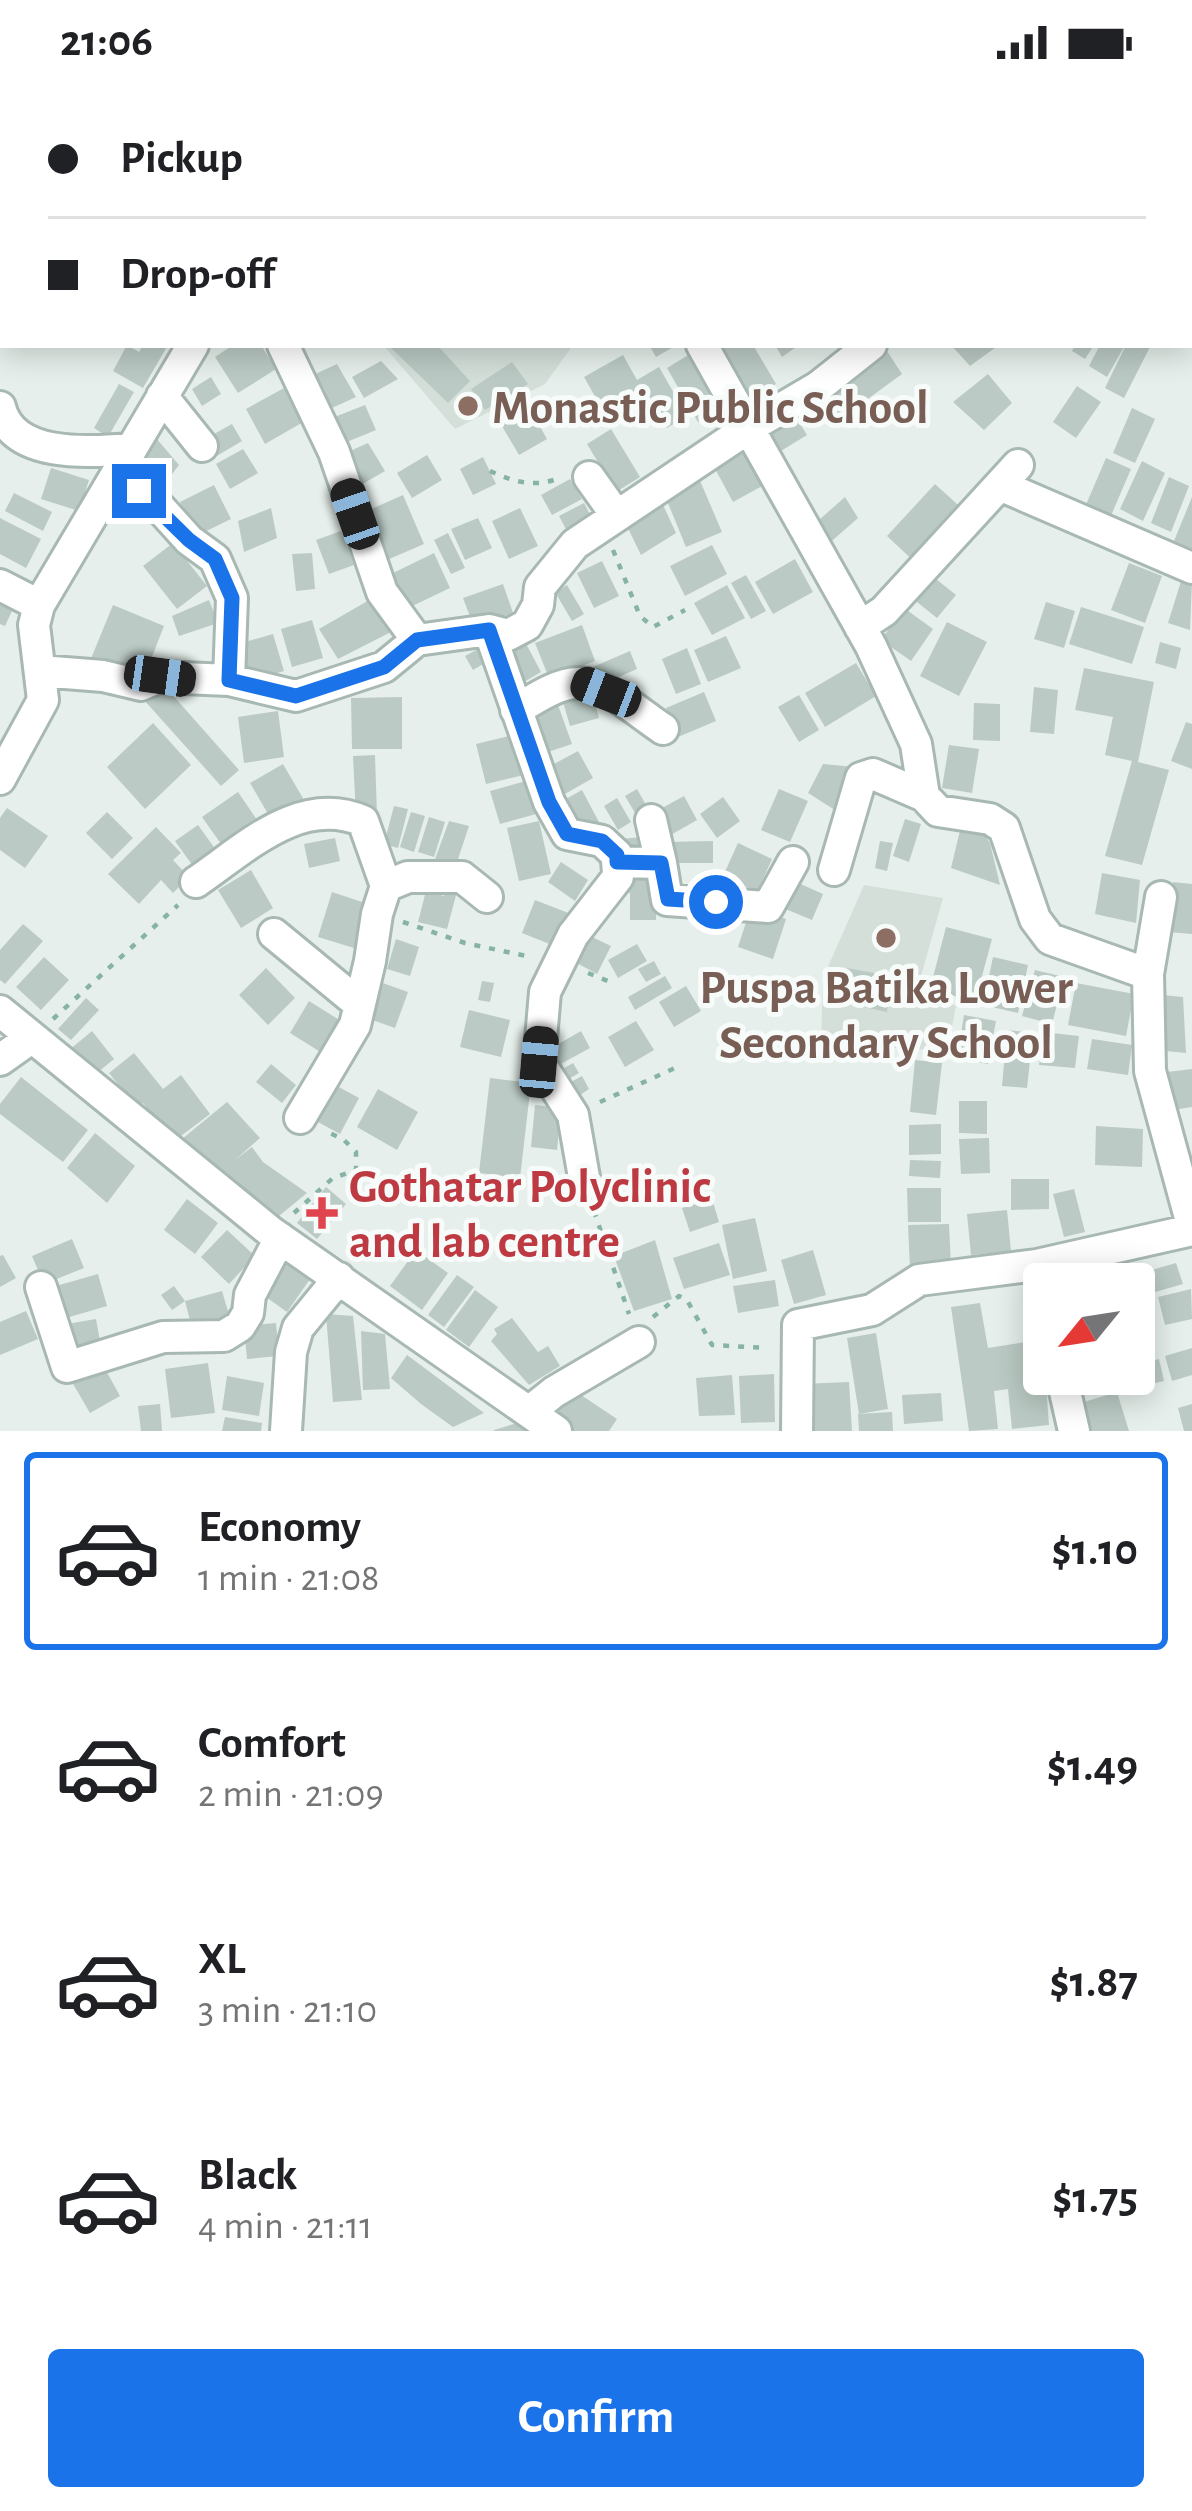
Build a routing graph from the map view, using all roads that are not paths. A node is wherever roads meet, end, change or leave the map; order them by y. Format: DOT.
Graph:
graph roads {
  1 [pos="191,348"];
  2 [pos="284,348"];
  3 [pos="704,348"];
  4 [pos="867,348"];
  5 [pos="162,396"];
  6 [pos="0,407"];
  7 [pos="750,428"];
  8 [pos="202,446"];
  9 [pos="124,461"];
  10 [pos="589,477"];
  11 [pos="609,522"];
  12 [pos="1192,568"];
  13 [pos="0,585"];
  14 [pos="39,605"];
  15 [pos="860,627"];
  16 [pos="489,630"];
  17 [pos="417,640"];
  18 [pos="40,671"];
  19 [pos="229,680"];
  20 [pos="515,710"];
  21 [pos="663,729"];
  22 [pos="0,779"];
  23 [pos="924,796"];
  24 [pos="651,820"];
  25 [pos="617,862"];
  26 [pos="794,862"];
  27 [pos="661,863"];
  28 [pos="834,870"];
  29 [pos="196,882"];
  30 [pos="487,897"];
  31 [pos="1161,897"];
  32 [pos="381,900"];
  33 [pos="274,934"];
  34 [pos="1148,974"];
  35 [pos="359,1004"];
  36 [pos="0,1011"];
  37 [pos="31,1038"];
  38 [pos="0,1060"];
  39 [pos="300,1118"];
  40 [pos="585,1183"];
  41 [pos="1192,1228"];
  42 [pos="276,1235"];
  43 [pos="1045,1263"];
  44 [pos="1023,1267"];
  45 [pos="339,1278"];
  46 [pos="41,1287"];
  47 [pos="639,1342"];
  48 [pos="1066,1395"];
  49 [pos="529,1412"];
  50 [pos="286,1431"];
  51 [pos="556,1431"];
  52 [pos="797,1431"];
  53 [pos="1074,1431"];
  1 -- 5 [label="street"];
  2 -- 17 [label="street"];
  3 -- 7 [label="street"];
  4 -- 7 [label="street"];
  5 -- 8 [label="street"];
  5 -- 9 [label="street"];
  6 -- 9 [label="street"];
  7 -- 11 [label="street"];
  7 -- 15 [label="street"];
  9 -- 14 [label="street"];
  9 -- 19 [label="street"];
  10 -- 11 [label="street"];
  11 -- 16 [label="street"];
  12 -- 15 [label="street"];
  13 -- 14 [label="street"];
  14 -- 18 [label="street"];
  15 -- 23 [label="street"];
  16 -- 17 [label="street"];
  16 -- 20 [label="street"];
  17 -- 19 [label="street"];
  18 -- 19 [label="street"];
  18 -- 22 [label="street"];
  20 -- 21 [label="street"];
  20 -- 25 [label="street"];
  23 -- 28 [label="street"];
  23 -- 34 [label="street"];
  24 -- 27 [label="street"];
  25 -- 27 [label="street"];
  25 -- 40 [label="street"];
  26 -- 27 [label="street"];
  29 -- 32 [label="street"];
  30 -- 32 [label="street"];
  31 -- 34 [label="street"];
  32 -- 35 [label="street"];
  33 -- 35 [label="street"];
  34 -- 41 [label="street"];
  35 -- 39 [label="street"];
  36 -- 37 [label="street"];
  37 -- 38 [label="street"];
  37 -- 42 [label="street"];
  41 -- 43 [label="street"];
  42 -- 45 [label="street"];
  42 -- 46 [label="street"];
  44 -- 52 [label="street"];
  45 -- 49 [label="street"];
  45 -- 50 [label="street"];
  47 -- 49 [label="street"];
  48 -- 53 [label="street"];
  49 -- 51 [label="street"];
}
